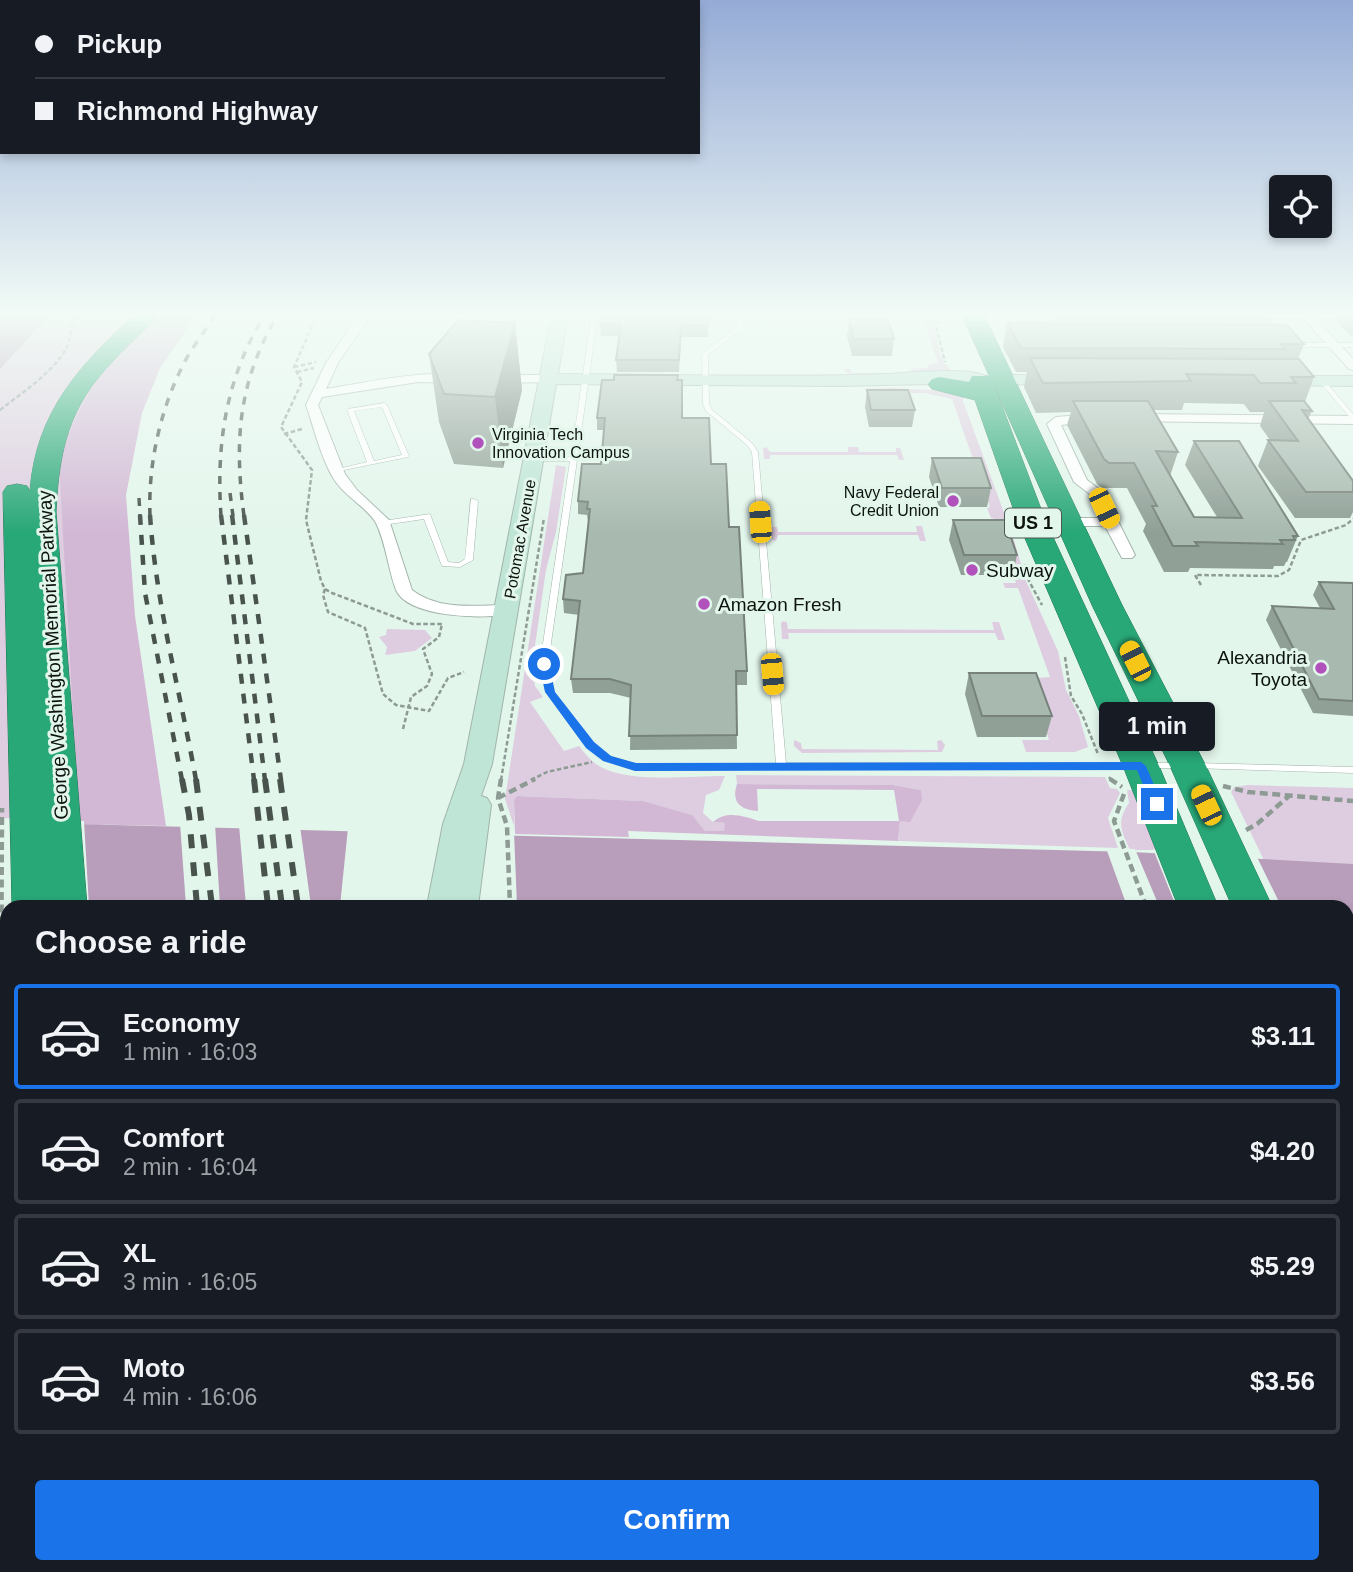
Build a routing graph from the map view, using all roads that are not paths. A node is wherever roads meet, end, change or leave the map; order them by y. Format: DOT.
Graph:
graph roads {
  1 [pos="55,386"];
  2 [pos="79,386"];
  3 [pos="321,386"];
  4 [pos="365,386"];
  5 [pos="548,386"];
  6 [pos="585,386"];
  7 [pos="706,386"];
  8 [pos="990,386"];
  9 [pos="991,386"];
  10 [pos="1326,386"];
  11 [pos="317,394"];
  12 [pos="1353,419"];
  13 [pos="535,459"];
  14 [pos="575,459"];
  15 [pos="371,463"];
  16 [pos="336,471"];
  17 [pos="474,501"];
  18 [pos="1032,522"];
  19 [pos="1068,522"];
  20 [pos="1110,522"];
  21 [pos="383,523"];
  22 [pos="1127,555"];
  23 [pos="507,610"];
  24 [pos="780,766"];
  25 [pos="1188,766"];
  26 [pos="1353,770"];
  27 [pos="1127,774"];
  28 [pos="31,809"];
  29 [pos="467,824"];
  30 [pos="32,900"];
  31 [pos="65,900"];
  32 [pos="444,900"];
  33 [pos="463,900"];
  34 [pos="1196,900"];
  35 [pos="1250,900"];
  1 -- 28 [label="highway, George Washington Memorial Parkway"];
  2 -- 28 [label="highway, George Washington Memorial Parkway"];
  3 -- 11 [label="street"];
  4 -- 11 [label="street"];
  5 -- 13 [label="street, Potomac Avenue"];
  6 -- 14 [label="lane"];
  7 -- 24 [label="lane"];
  8 -- 18 [label="highway, US 1"];
  9 -- 19 [label="highway, US 1"];
  10 -- 12 [label="lane"];
  11 -- 16 [label="street"];
  12 -- 20 [label="street"];
  13 -- 14 [label="lane"];
  13 -- 23 [label="street, Potomac Avenue"];
  14 -- 24 [label="lane"];
  15 -- 15 [label="lane"];
  15 -- 16 [label="lane"];
  16 -- 21 [label="street"];
  17 -- 21 [label="lane"];
  18 -- 19 [label="street"];
  18 -- 27 [label="highway, US 1"];
  19 -- 20 [label="street"];
  19 -- 25 [label="highway, US 1"];
  20 -- 22 [label="street"];
  21 -- 23 [label="street"];
  23 -- 29 [label="street, Potomac Avenue"];
  24 -- 27 [label="lane"];
  25 -- 26 [label="lane"];
  25 -- 27 [label="lane"];
  25 -- 35 [label="highway, US 1"];
  27 -- 34 [label="highway, US 1"];
  28 -- 30 [label="highway, George Washington Memorial Parkway"];
  28 -- 31 [label="highway, George Washington Memorial Parkway"];
  29 -- 32 [label="street, Potomac Avenue"];
  29 -- 33 [label="street, Potomac Avenue"];
}
